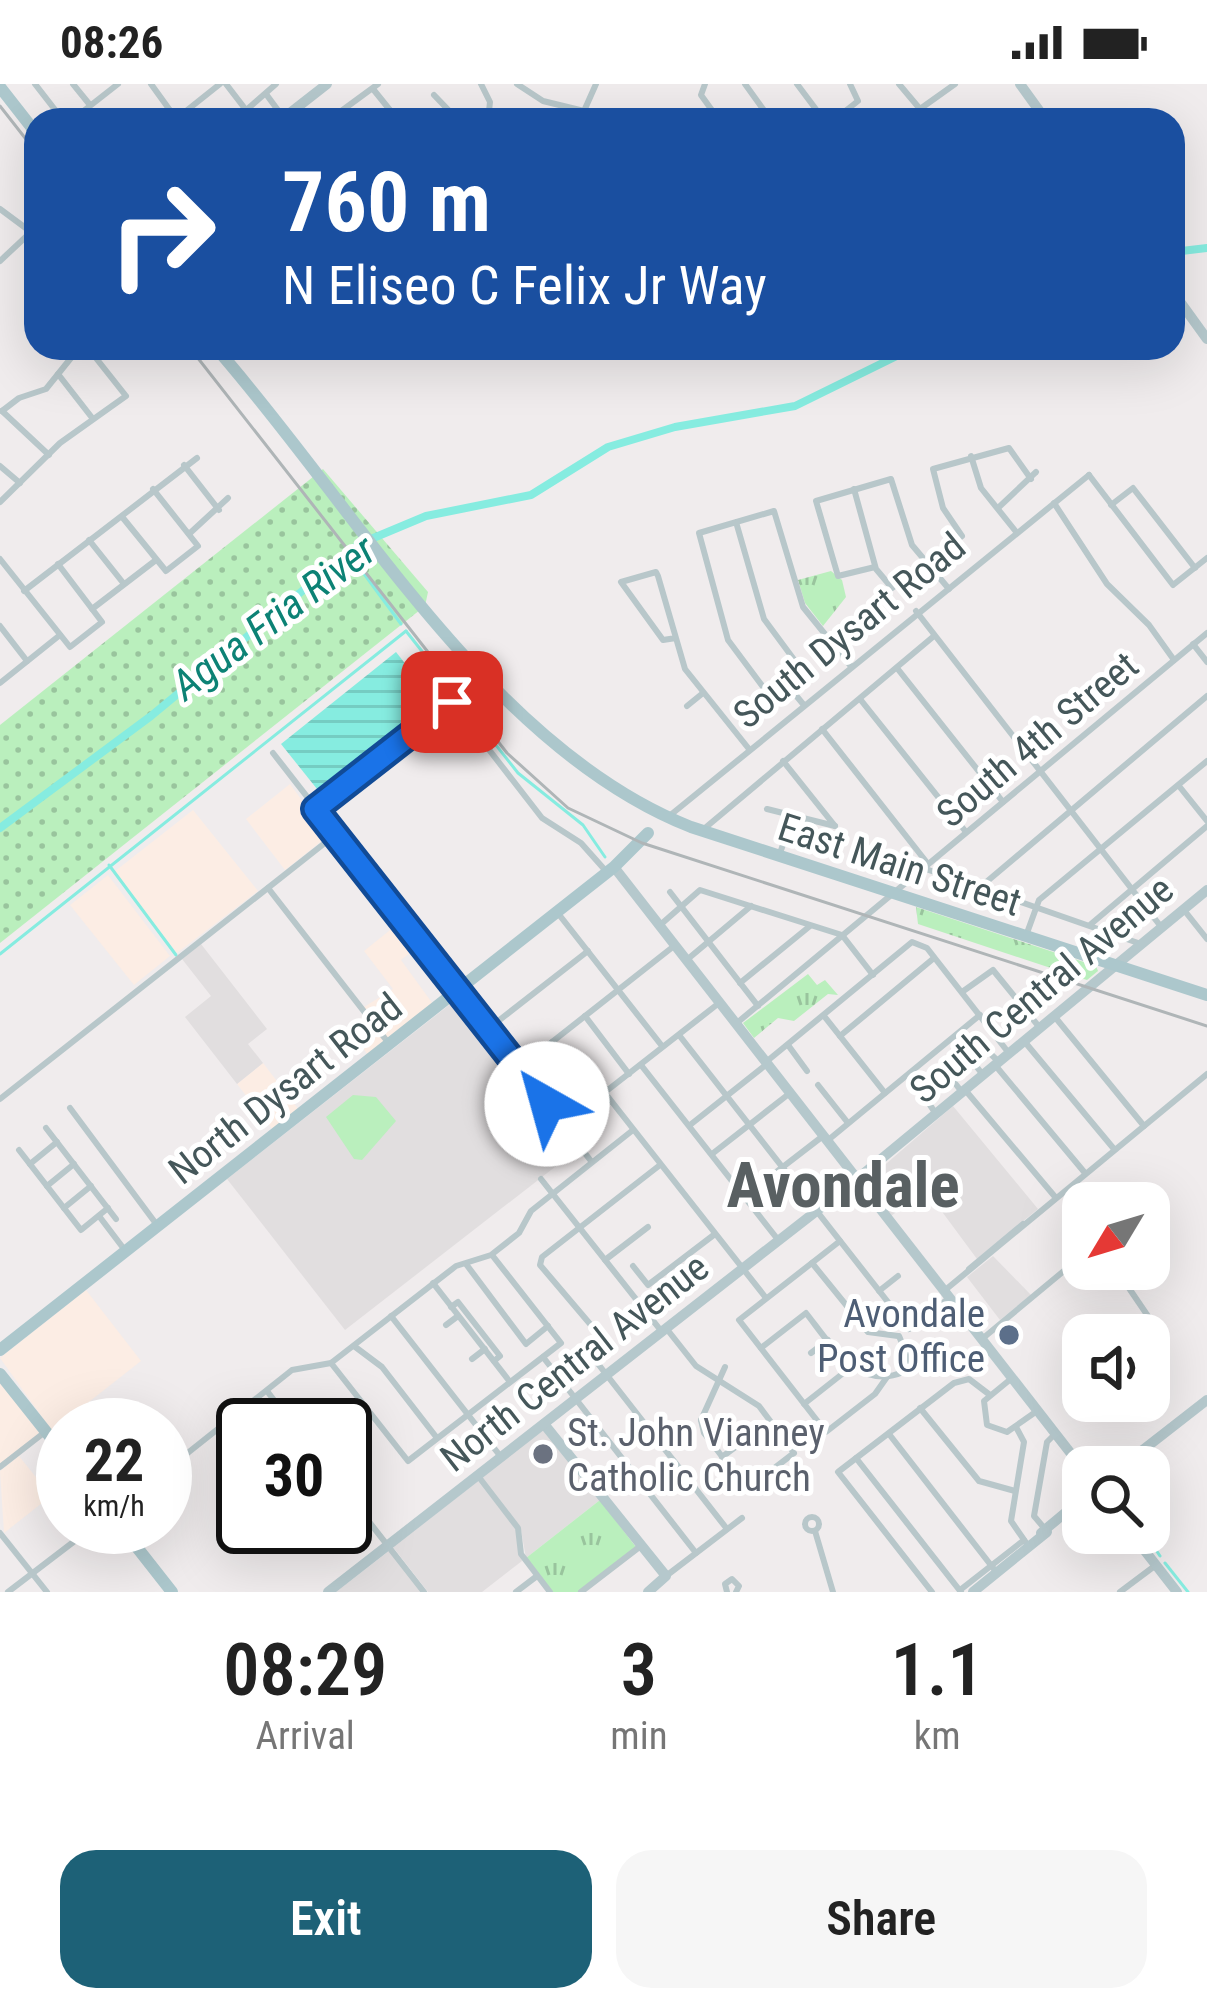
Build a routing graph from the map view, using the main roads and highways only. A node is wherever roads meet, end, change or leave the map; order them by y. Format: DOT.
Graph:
graph roads {
  1 [pos="0,87"];
  2 [pos="24,118"];
  3 [pos="226,360"];
  4 [pos="621,792"];
  5 [pos="667,817"];
  6 [pos="646,834"];
  7 [pos="611,869"];
  8 [pos="1207,995"];
  9 [pos="0,1350"];
  10 [pos="0,1374"];
  11 [pos="36,1419"];
  12 [pos="142,1554"];
  13 [pos="172,1592"];
  1 -- 2 [label="main road"];
  3 -- 4 [label="main road"];
  4 -- 5 [label="main road, East Main Street"];
  4 -- 6 [label="main road"];
  5 -- 6 [label="main road, South Dysart Road"];
  5 -- 8 [label="main road, East Main Street"];
  6 -- 7 [label="main road, South Dysart Road"];
  7 -- 9 [label="main road, North Dysart Road"];
  10 -- 11 [label="main road"];
  12 -- 13 [label="main road"];
}
